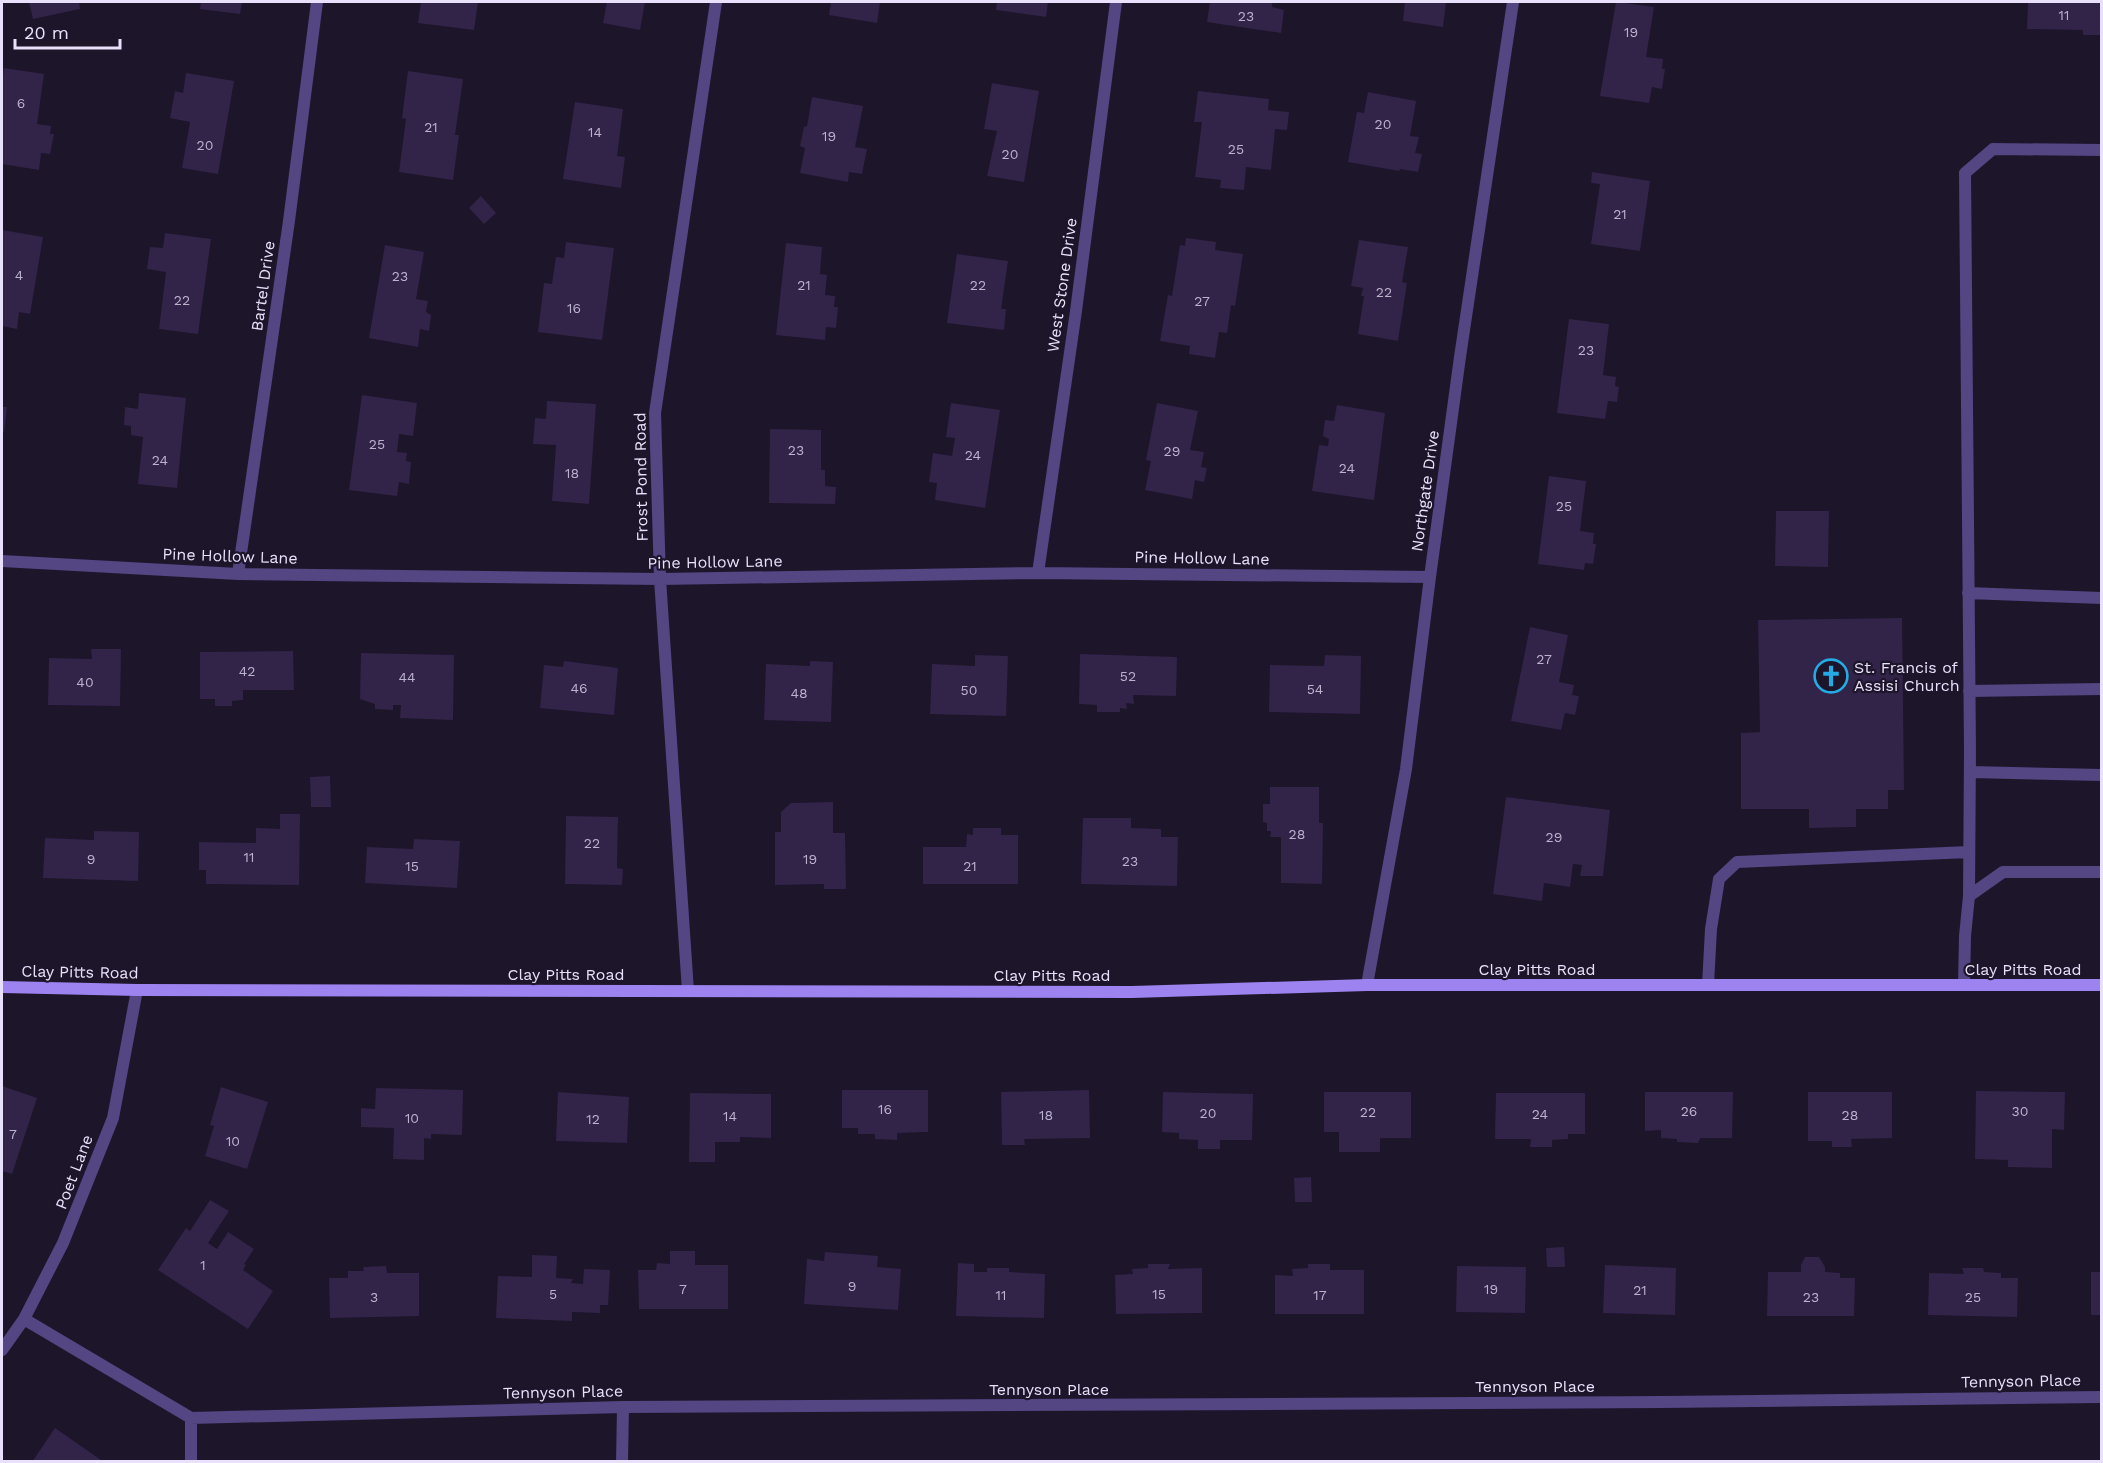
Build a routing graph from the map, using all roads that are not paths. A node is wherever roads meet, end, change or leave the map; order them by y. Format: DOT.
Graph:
graph roads {
  1 [pos="317,2"];
  2 [pos="716,2"];
  3 [pos="1116,2"];
  4 [pos="1513,2"];
  5 [pos="2102,150"];
  6 [pos="2,561"];
  7 [pos="1038,573"];
  8 [pos="238,574"];
  9 [pos="1430,577"];
  10 [pos="660,579"];
  11 [pos="1968,593"];
  12 [pos="2102,598"];
  13 [pos="2102,689"];
  14 [pos="1969,691"];
  15 [pos="1970,772"];
  16 [pos="2102,775"];
  17 [pos="1969,852"];
  18 [pos="2102,872"];
  19 [pos="1969,896"];
  20 [pos="1367,985"];
  21 [pos="1708,985"];
  22 [pos="1964,985"];
  23 [pos="2102,985"];
  24 [pos="2,987"];
  25 [pos="137,990"];
  26 [pos="688,991"];
  27 [pos="24,1319"];
  28 [pos="2,1350"];
  29 [pos="2102,1397"];
  30 [pos="623,1407"];
  31 [pos="191,1418"];
  32 [pos="191,1461"];
  33 [pos="622,1461"];
  1 -- 8 [label="street, Bartel Drive"];
  2 -- 10 [label="street, Frost Pond Road"];
  3 -- 7 [label="street, West Stone Drive"];
  4 -- 9 [label="street, Northgate Drive"];
  5 -- 11 [label="street"];
  6 -- 8 [label="street, Pine Hollow Lane"];
  7 -- 9 [label="street, Pine Hollow Lane"];
  7 -- 10 [label="street, Pine Hollow Lane"];
  8 -- 10 [label="street, Pine Hollow Lane"];
  9 -- 20 [label="street, Northgate Drive"];
  10 -- 26 [label="street, Frost Pond Road"];
  11 -- 12 [label="street"];
  11 -- 14 [label="street"];
  13 -- 14 [label="street"];
  14 -- 15 [label="street"];
  15 -- 16 [label="street"];
  15 -- 17 [label="street"];
  17 -- 19 [label="street"];
  17 -- 21 [label="street"];
  18 -- 19 [label="street"];
  19 -- 22 [label="street"];
  20 -- 21 [label="street, Clay Pitts Road"];
  20 -- 26 [label="street, Clay Pitts Road"];
  21 -- 22 [label="street, Clay Pitts Road"];
  22 -- 23 [label="street, Clay Pitts Road"];
  24 -- 25 [label="street, Clay Pitts Road"];
  25 -- 26 [label="street, Clay Pitts Road"];
  25 -- 27 [label="street, Poet Lane"];
  27 -- 28 [label="street, Poet Lane"];
  27 -- 31 [label="street"];
  29 -- 30 [label="street, Tennyson Place"];
  30 -- 31 [label="street, Tennyson Place"];
  30 -- 33 [label="street"];
  31 -- 32 [label="street"];
}
